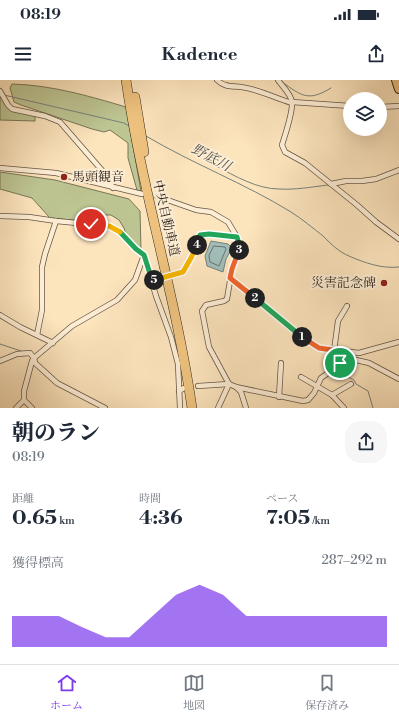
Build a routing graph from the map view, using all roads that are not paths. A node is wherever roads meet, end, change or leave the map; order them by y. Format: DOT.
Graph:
graph roads {
  1 [pos="126,80"];
  2 [pos="132,80"];
  3 [pos="217,80"];
  4 [pos="278,80"];
  5 [pos="396,80"];
  6 [pos="399,89"];
  7 [pos="0,91"];
  8 [pos="292,102"];
  9 [pos="343,106"];
  10 [pos="399,106"];
  11 [pos="387,107"];
  12 [pos="135,120"];
  13 [pos="139,141"];
  14 [pos="0,168"];
  15 [pos="399,170"];
  16 [pos="331,184"];
  17 [pos="113,188"];
  18 [pos="142,194"];
  19 [pos="159,197"];
  20 [pos="0,216"];
  21 [pos="56,221"];
  22 [pos="237,237"];
  23 [pos="399,238"];
  24 [pos="144,255"];
  25 [pos="230,278"];
  26 [pos="152,280"];
  27 [pos="346,306"];
  28 [pos="0,315"];
  29 [pos="37,335"];
  30 [pos="399,342"];
  31 [pos="53,343"];
  32 [pos="334,351"];
  33 [pos="346,352"];
  34 [pos="343,357"];
  35 [pos="34,358"];
  36 [pos="0,361"];
  37 [pos="281,363"];
  38 [pos="301,377"];
  39 [pos="399,379"];
  40 [pos="229,384"];
  41 [pos="351,384"];
  42 [pos="198,386"];
  43 [pos="318,386"];
  44 [pos="236,387"];
  45 [pos="184,388"];
  46 [pos="179,391"];
  47 [pos="332,395"];
  48 [pos="279,397"];
  49 [pos="24,400"];
  50 [pos="16,408"];
  51 [pos="32,408"];
  52 [pos="105,408"];
  53 [pos="180,408"];
  54 [pos="192,408"];
  55 [pos="198,408"];
  56 [pos="218,408"];
  57 [pos="246,408"];
  58 [pos="344,408"];
  1 -- 12 [label="highway, 中央自動車道"];
  2 -- 12 [label="highway, 中央自動車道"];
  3 -- 8 [label="street"];
  4 -- 8 [label="street"];
  5 -- 6 [label="main road"];
  7 -- 17 [label="street"];
  8 -- 9 [label="street"];
  8 -- 16 [label="street"];
  10 -- 11 [label="street"];
  12 -- 13 [label="highway, 中央自動車道"];
  13 -- 54 [label="highway, 中央自動車道"];
  13 -- 55 [label="highway, 中央自動車道"];
  14 -- 17 [label="street"];
  15 -- 16 [label="street"];
  16 -- 23 [label="street"];
  17 -- 18 [label="street"];
  19 -- 22 [label="street"];
  20 -- 21 [label="street"];
  21 -- 24 [label="street"];
  21 -- 29 [label="street"];
  22 -- 25 [label="street"];
  22 -- 26 [label="street, bridge"];
  24 -- 26 [label="street"];
  24 -- 31 [label="street"];
  25 -- 32 [label="street"];
  25 -- 40 [label="street"];
  26 -- 46 [label="street"];
  27 -- 32 [label="street"];
  28 -- 29 [label="street"];
  29 -- 31 [label="street"];
  30 -- 33 [label="street"];
  31 -- 35 [label="street"];
  32 -- 33 [label="street"];
  33 -- 34 [label="street"];
  34 -- 39 [label="street"];
  34 -- 43 [label="street"];
  35 -- 36 [label="street"];
  35 -- 49 [label="street"];
  35 -- 52 [label="street"];
  37 -- 48 [label="street"];
  38 -- 43 [label="street"];
  40 -- 42 [label="street"];
  40 -- 44 [label="street"];
  40 -- 56 [label="street"];
  41 -- 47 [label="street"];
  43 -- 47 [label="street"];
  43 -- 48 [label="street"];
  44 -- 48 [label="street"];
  44 -- 57 [label="street"];
  45 -- 46 [label="street"];
  46 -- 53 [label="street"];
  47 -- 58 [label="street"];
  49 -- 50 [label="street"];
  49 -- 51 [label="street"];
}
